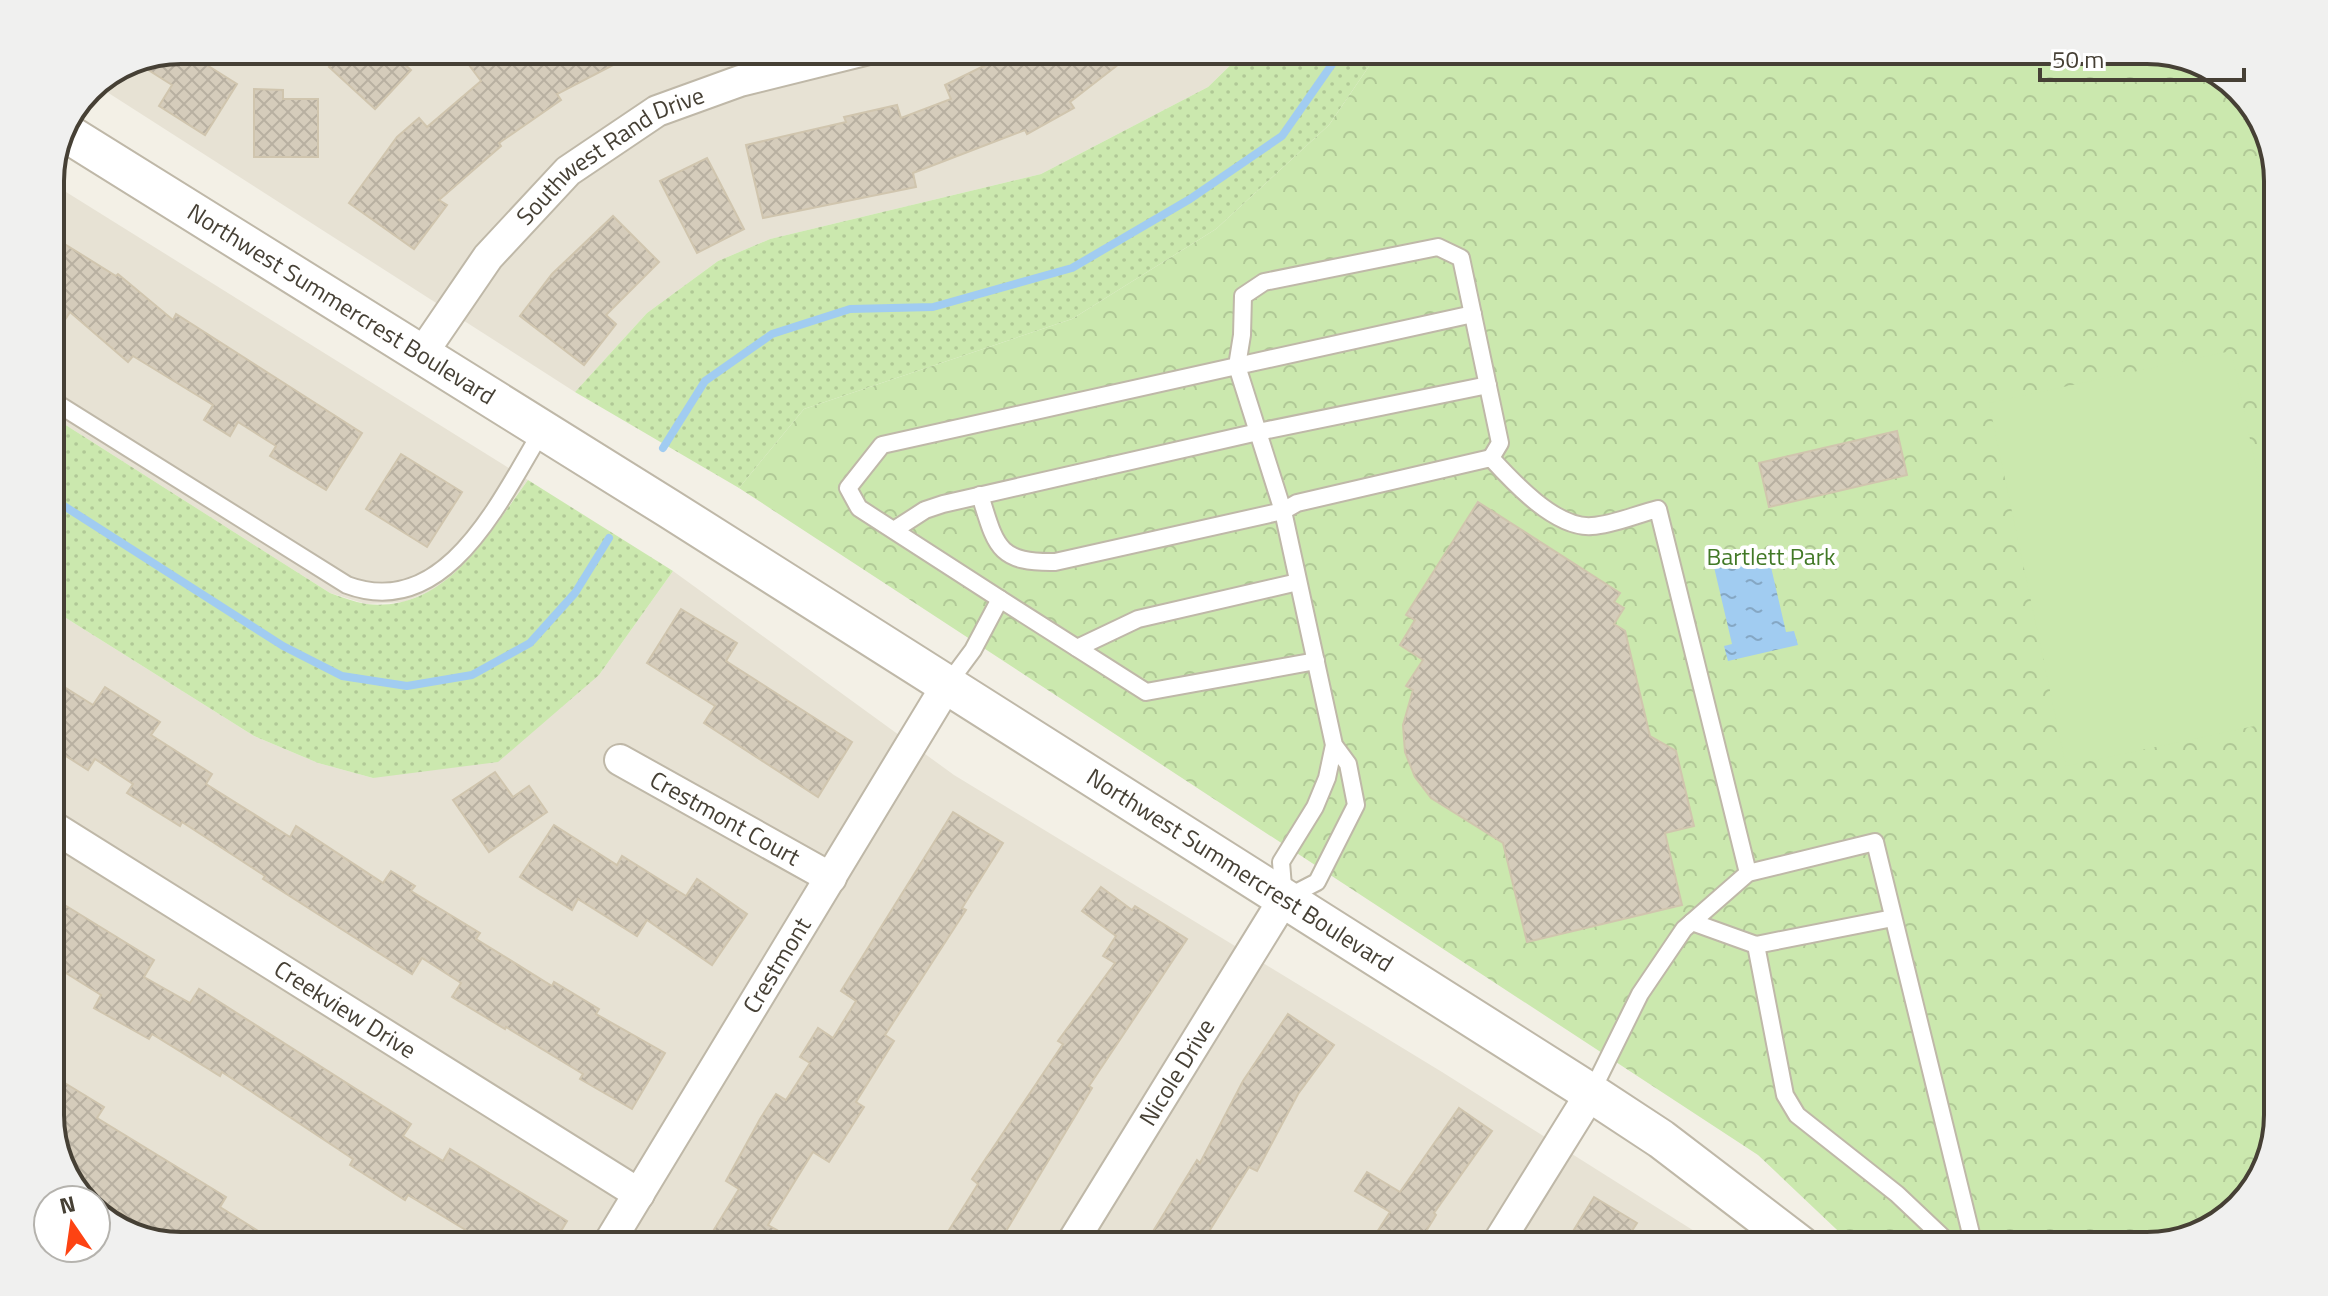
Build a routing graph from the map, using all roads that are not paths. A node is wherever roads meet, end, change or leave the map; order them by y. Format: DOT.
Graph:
graph roads {
  1 [pos="809,64"];
  2 [pos="73,137"];
  3 [pos="1473,314"];
  4 [pos="421,355"];
  5 [pos="1237,366"];
  6 [pos="1488,385"];
  7 [pos="64,408"];
  8 [pos="542,431"];
  9 [pos="1258,432"];
  10 [pos="1491,458"];
  11 [pos="980,495"];
  12 [pos="1283,511"];
  13 [pos="894,530"];
  14 [pos="1298,582"];
  15 [pos="1000,599"];
  16 [pos="1077,648"];
  17 [pos="1316,661"];
  18 [pos="947,685"];
  19 [pos="1334,745"];
  20 [pos="620,760"];
  21 [pos="64,834"];
  22 [pos="1748,873"];
  23 [pos="831,878"];
  24 [pos="1284,899"];
  25 [pos="1893,918"];
  26 [pos="1692,922"];
  27 [pos="1756,945"];
  28 [pos="1591,1093"];
  29 [pos="639,1194"];
  30 [pos="616,1232"];
  31 [pos="1079,1232"];
  32 [pos="1505,1232"];
  33 [pos="1783,1232"];
  34 [pos="1937,1232"];
  35 [pos="1971,1232"];
  1 -- 4 [label="street, Southwest Rand Drive"];
  2 -- 4 [label="street, Northwest Summercrest Boulevard"];
  3 -- 5 [label="lane"];
  3 -- 5 [label="lane"];
  3 -- 6 [label="lane"];
  4 -- 8 [label="street, Northwest Summercrest Boulevard"];
  5 -- 9 [label="lane"];
  5 -- 13 [label="lane"];
  6 -- 9 [label="lane"];
  6 -- 10 [label="lane"];
  7 -- 8 [label="lane"];
  8 -- 18 [label="street, Northwest Summercrest Boulevard"];
  9 -- 11 [label="lane"];
  9 -- 12 [label="lane"];
  10 -- 12 [label="lane"];
  10 -- 22 [label="lane"];
  11 -- 12 [label="lane"];
  11 -- 13 [label="lane"];
  12 -- 14 [label="lane"];
  13 -- 15 [label="lane"];
  14 -- 16 [label="lane"];
  14 -- 17 [label="lane"];
  15 -- 16 [label="lane"];
  15 -- 18 [label="lane"];
  16 -- 17 [label="lane"];
  17 -- 19 [label="lane"];
  18 -- 23 [label="street, Crestmont"];
  18 -- 24 [label="street, Northwest Summercrest Boulevard"];
  19 -- 24 [label="lane"];
  19 -- 24 [label="lane"];
  20 -- 23 [label="street, Crestmont Court"];
  21 -- 29 [label="street, Creekview Drive"];
  22 -- 25 [label="lane"];
  22 -- 26 [label="lane"];
  23 -- 29 [label="street, Crestmont"];
  24 -- 28 [label="street, Northwest Summercrest Boulevard"];
  24 -- 31 [label="street, Nicole Drive"];
  25 -- 27 [label="lane"];
  25 -- 35 [label="lane"];
  26 -- 27 [label="lane"];
  26 -- 28 [label="lane"];
  27 -- 34 [label="lane"];
  28 -- 32 [label="street"];
  28 -- 33 [label="street, Northwest Summercrest Boulevard"];
  29 -- 30 [label="street, Crestmont"];
}
